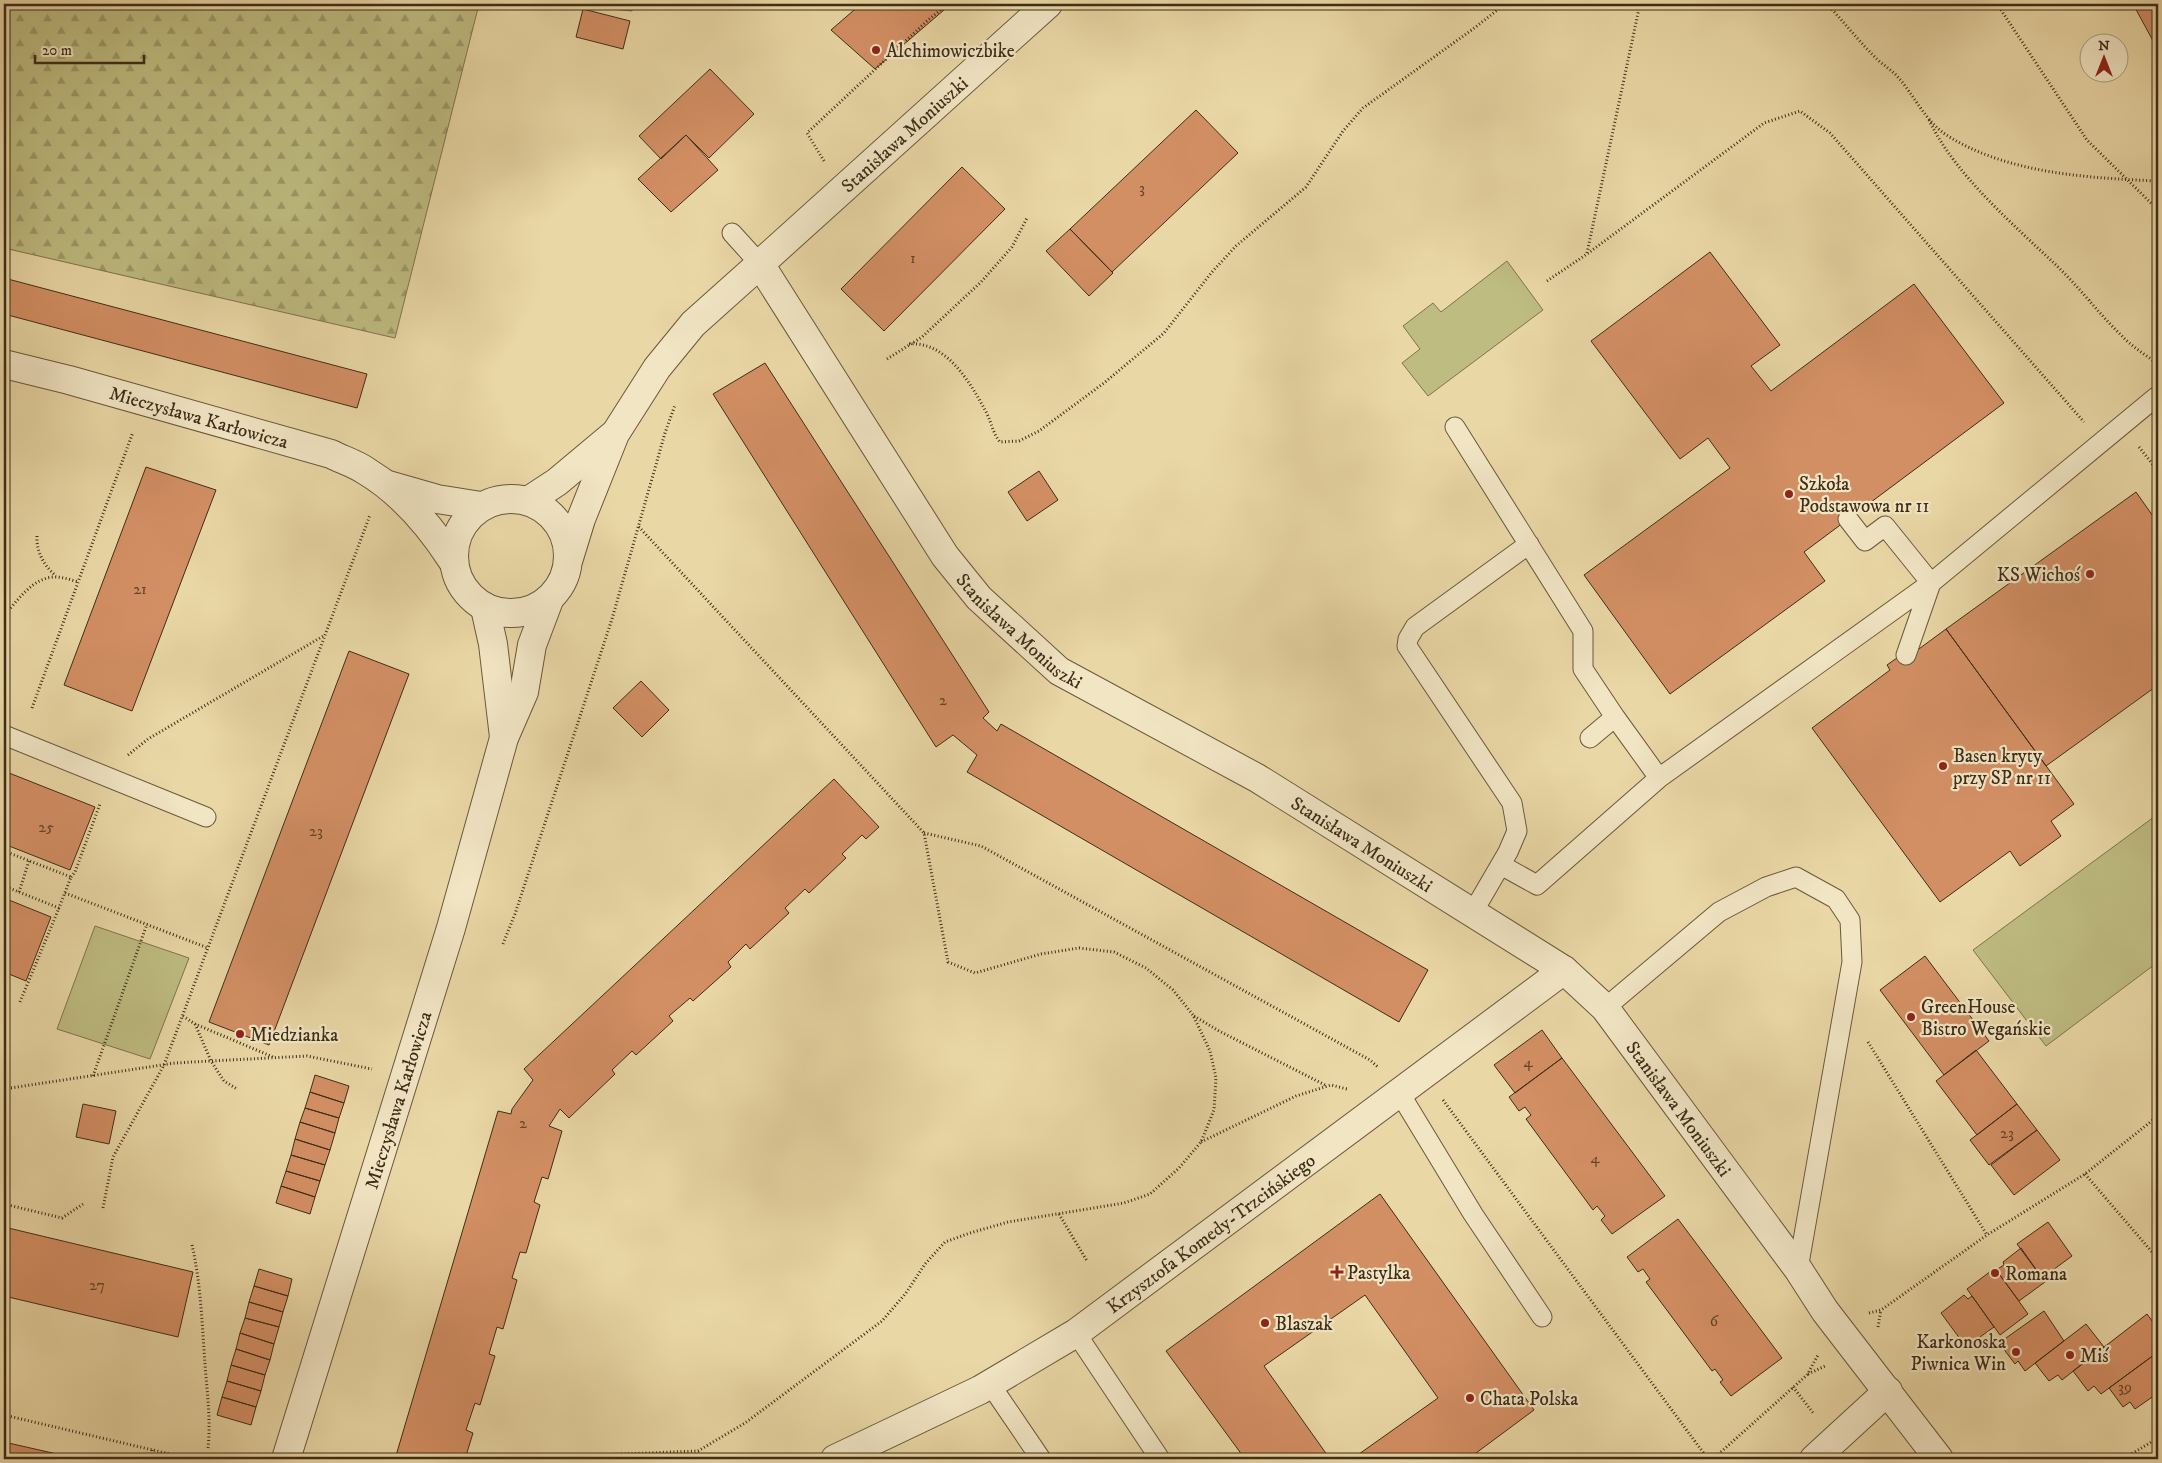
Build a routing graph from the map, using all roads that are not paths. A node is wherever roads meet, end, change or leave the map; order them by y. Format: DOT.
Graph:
graph roads {
  1 [pos="1048,4"];
  2 [pos="732,233"];
  3 [pos="760,264"];
  4 [pos="4,364"];
  5 [pos="2156,397"];
  6 [pos="1455,427"];
  7 [pos="615,434"];
  8 [pos="381,496"];
  9 [pos="528,501"];
  10 [pos="481,506"];
  11 [pos="1848,520"];
  12 [pos="1529,544"];
  13 [pos="568,558"];
  14 [pos="452,560"];
  15 [pos="1931,583"];
  16 [pos="549,600"];
  17 [pos="485,608"];
  18 [pos="1906,655"];
  19 [pos="1615,717"];
  20 [pos="4,735"];
  21 [pos="504,738"];
  22 [pos="1590,738"];
  23 [pos="1659,778"];
  24 [pos="206,816"];
  25 [pos="1501,865"];
  26 [pos="1473,912"];
  27 [pos="1564,970"];
  28 [pos="1605,1008"];
  29 [pos="1394,1096"];
  30 [pos="1798,1269"];
  31 [pos="1542,1317"];
  32 [pos="1076,1334"];
  33 [pos="990,1384"];
  34 [pos="1888,1391"];
  35 [pos="286,1459"];
  36 [pos="835,1459"];
  37 [pos="1041,1459"];
  38 [pos="1160,1459"];
  39 [pos="1814,1459"];
  40 [pos="1939,1459"];
  1 -- 3 [label="street, Stanisława Moniuszki"];
  2 -- 3 [label="lane"];
  3 -- 7 [label="street, Stanisława Moniuszki"];
  3 -- 26 [label="street, Stanisława Moniuszki"];
  4 -- 8 [label="street, Mieczysława Karłowicza"];
  5 -- 15 [label="lane"];
  6 -- 12 [label="lane"];
  7 -- 9 [label="street, Stanisława Moniuszki"];
  7 -- 13 [label="street, Stanisława Moniuszki"];
  8 -- 10 [label="street, Mieczysława Karłowicza"];
  8 -- 14 [label="street, Mieczysława Karłowicza"];
  9 -- 10 [label="street"];
  9 -- 13 [label="street"];
  10 -- 14 [label="street"];
  11 -- 15 [label="lane"];
  12 -- 19 [label="lane"];
  12 -- 25 [label="lane"];
  13 -- 16 [label="street"];
  14 -- 17 [label="street"];
  15 -- 18 [label="lane"];
  15 -- 23 [label="lane"];
  16 -- 17 [label="street"];
  16 -- 21 [label="street, Mieczysława Karłowicza"];
  17 -- 21 [label="street, Mieczysława Karłowicza"];
  19 -- 22 [label="lane"];
  19 -- 23 [label="lane"];
  20 -- 24 [label="lane"];
  21 -- 35 [label="street, Mieczysława Karłowicza"];
  23 -- 25 [label="lane"];
  25 -- 26 [label="lane"];
  26 -- 27 [label="street, Stanisława Moniuszki"];
  27 -- 28 [label="street, Stanisława Moniuszki"];
  27 -- 29 [label="street, Krzysztofa Komedy-Trzcińskiego"];
  28 -- 30 [label="street, Stanisława Moniuszki"];
  28 -- 30 [label="lane"];
  29 -- 31 [label="lane"];
  29 -- 32 [label="street, Krzysztofa Komedy-Trzcińskiego"];
  30 -- 34 [label="street, Stanisława Moniuszki"];
  32 -- 33 [label="street, Krzysztofa Komedy-Trzcińskiego"];
  32 -- 38 [label="lane"];
  33 -- 36 [label="street, Krzysztofa Komedy-Trzcińskiego"];
  33 -- 37 [label="lane"];
  34 -- 39 [label="street"];
  34 -- 40 [label="street, Stanisława Moniuszki"];
}
